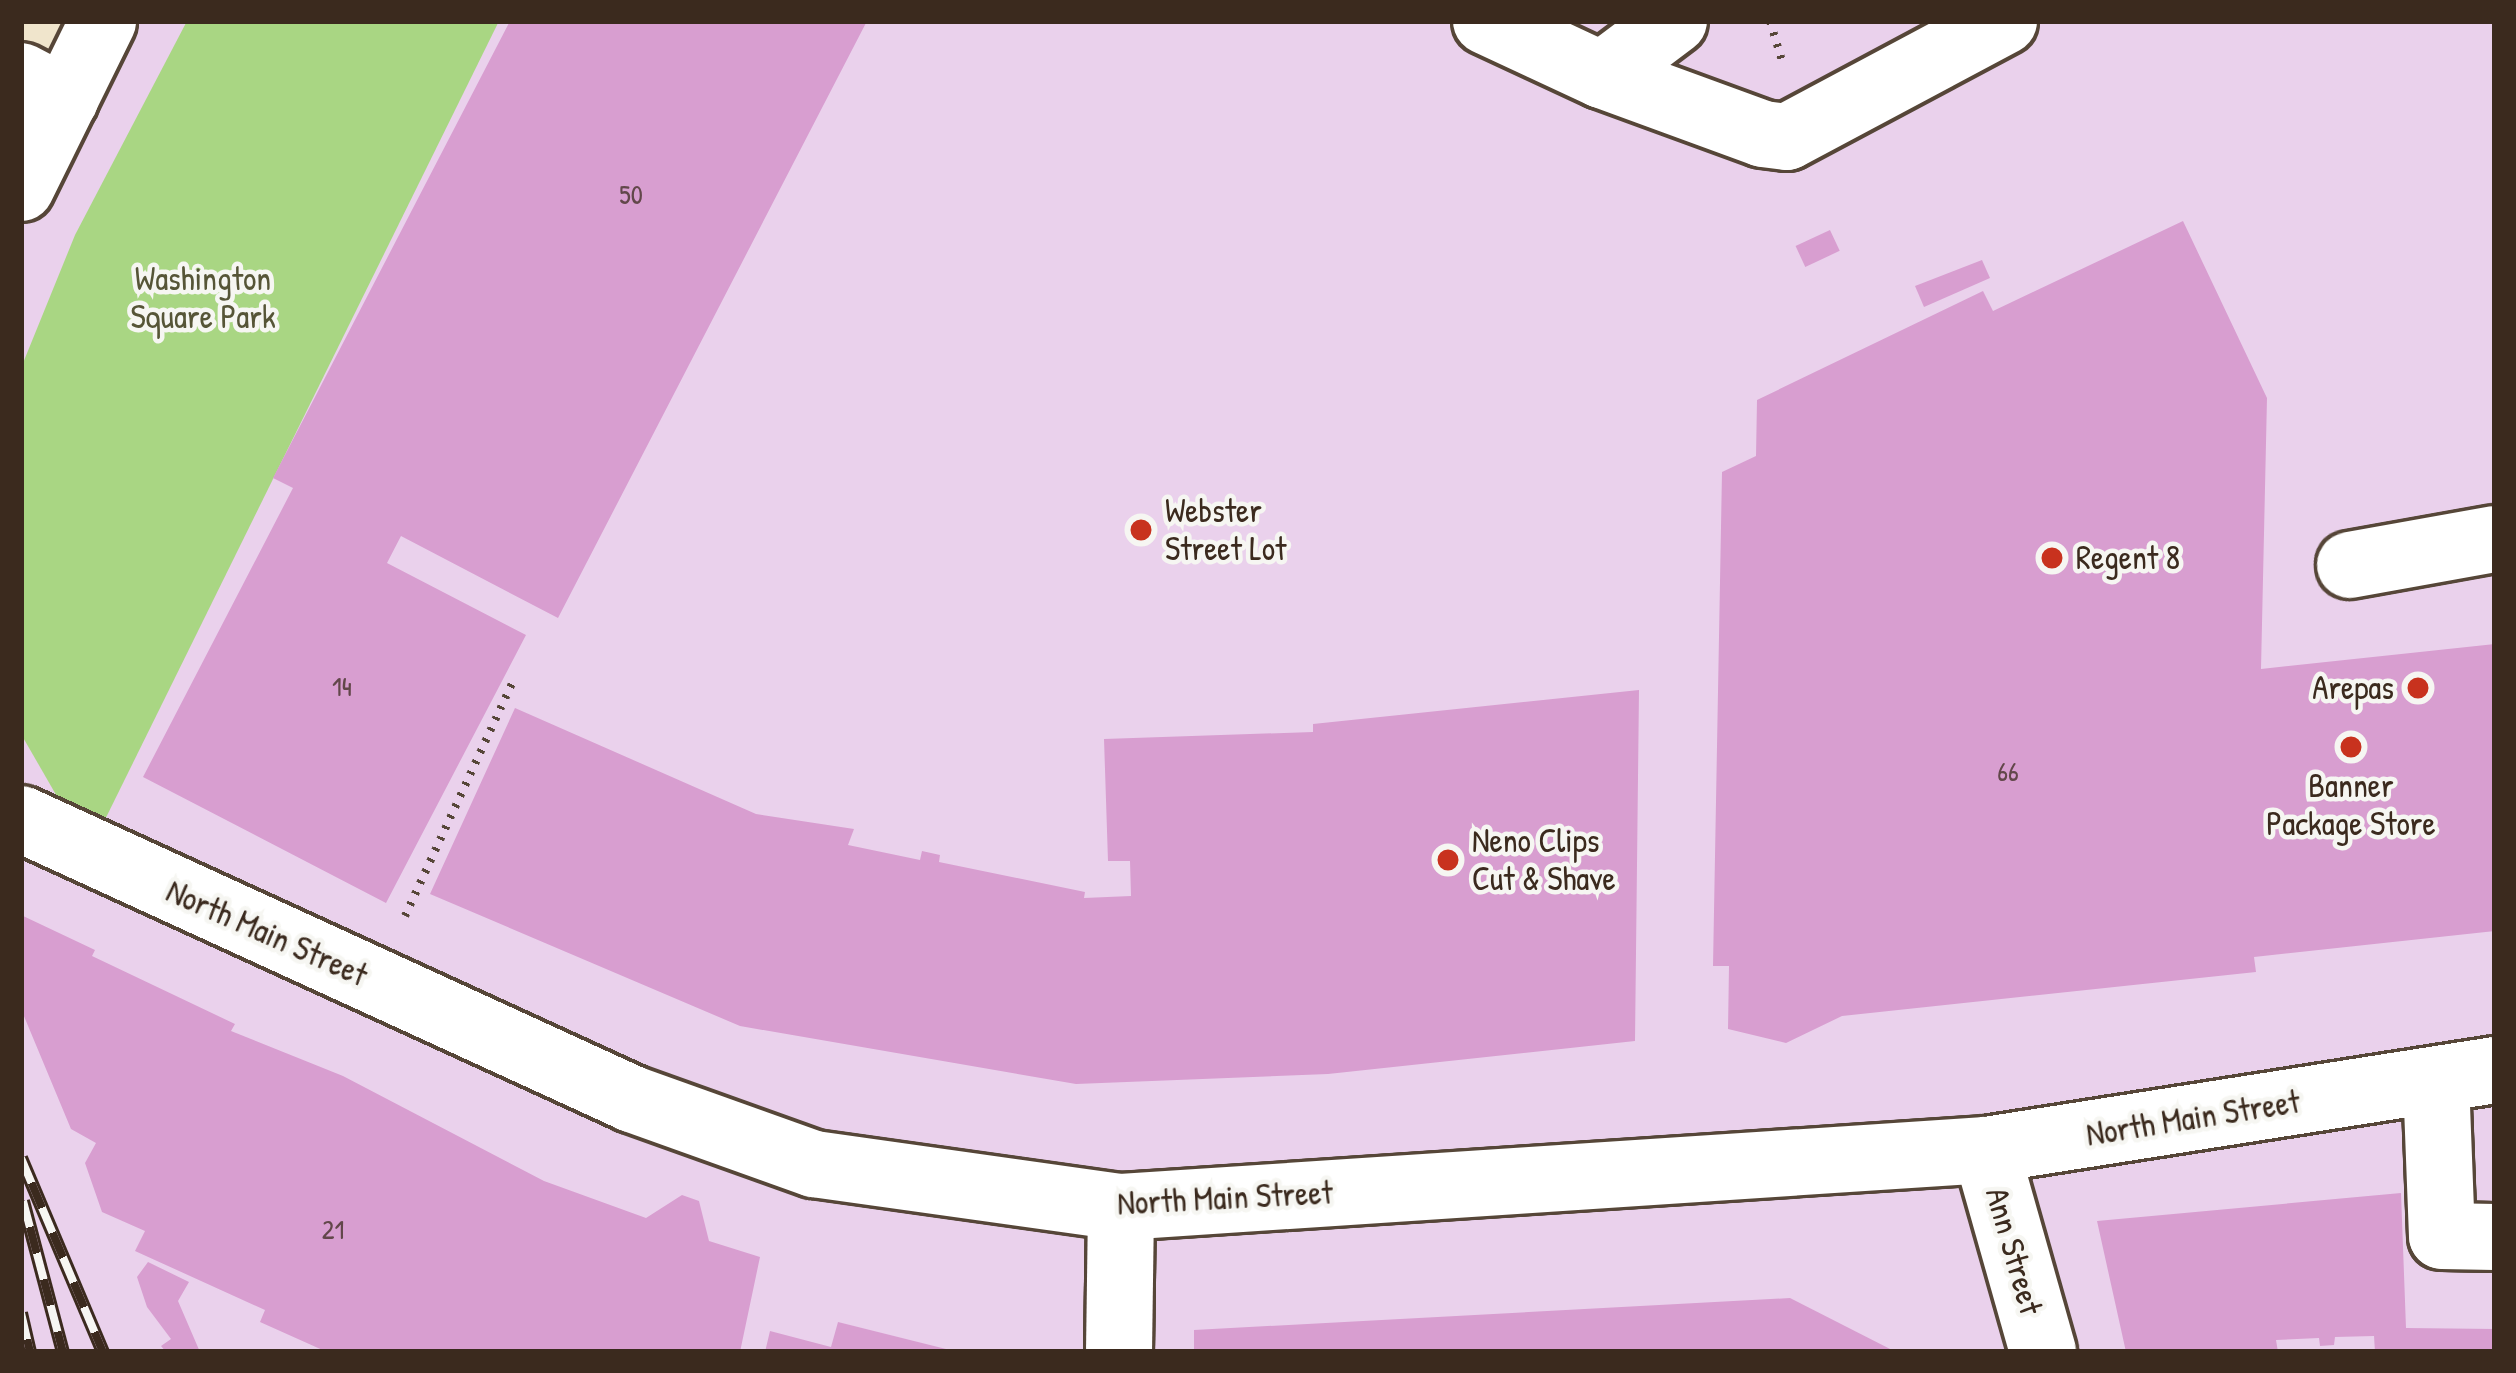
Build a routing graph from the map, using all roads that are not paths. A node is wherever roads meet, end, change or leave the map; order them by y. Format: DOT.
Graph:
graph roads {
  1 [pos="103,21"];
  2 [pos="1486,21"];
  3 [pos="1674,21"];
  4 [pos="2004,21"];
  5 [pos="1602,75"];
  6 [pos="43,87"];
  7 [pos="21,188"];
  8 [pos="2495,538"];
  9 [pos="2350,565"];
  10 [pos="21,819"];
  11 [pos="2495,1070"];
  12 [pos="2354,1093"];
  13 [pos="2466,1110"];
  14 [pos="1986,1150"];
  15 [pos="1121,1207"];
  16 [pos="2495,1237"];
  17 [pos="1119,1352"];
  18 [pos="2043,1352"];
  1 -- 6 [label="main road"];
  2 -- 5 [label="main road"];
  3 -- 5 [label="main road"];
  4 -- 5 [label="main road"];
  6 -- 7 [label="main road"];
  8 -- 9 [label="main road"];
  10 -- 15 [label="main road, North Main Street"];
  11 -- 12 [label="main road, North Main Street"];
  12 -- 13 [label="main road, North Main Street"];
  12 -- 14 [label="main road, North Main Street"];
  13 -- 16 [label="main road"];
  14 -- 15 [label="main road, North Main Street"];
  14 -- 18 [label="main road, Ann Street"];
  15 -- 17 [label="main road"];
}
